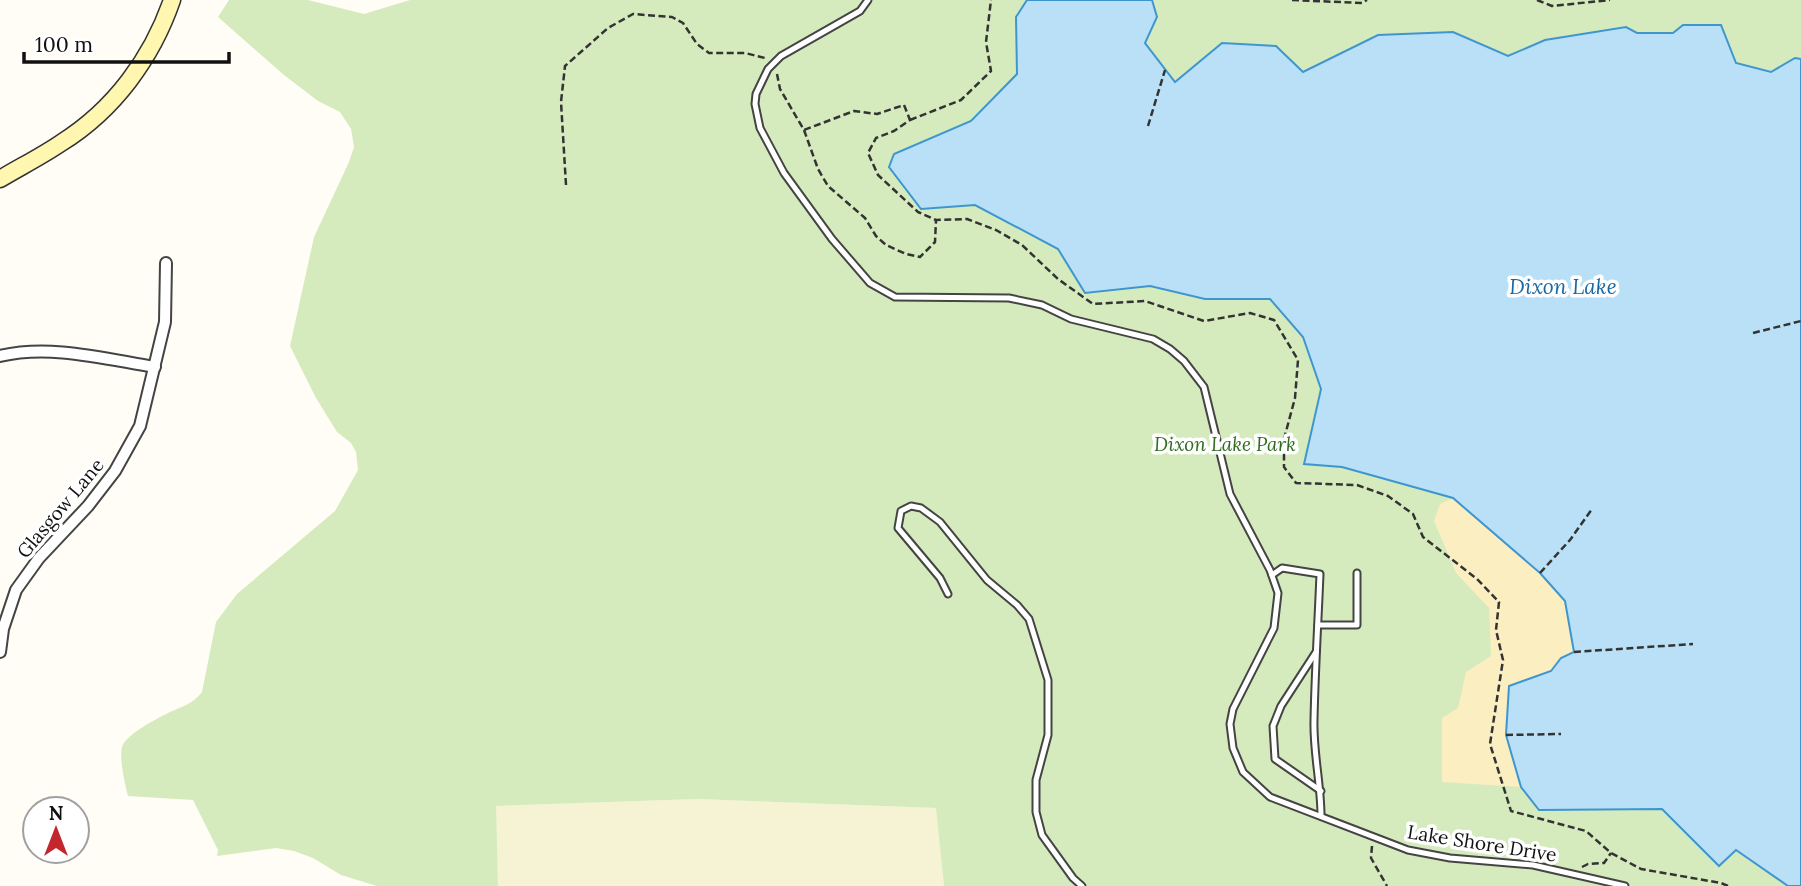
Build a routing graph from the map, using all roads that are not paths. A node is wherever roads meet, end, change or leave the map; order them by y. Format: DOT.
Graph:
graph roads {
  1 [pos="172,0"];
  2 [pos="868,0"];
  3 [pos="0,179"];
  4 [pos="166,263"];
  5 [pos="0,356"];
  6 [pos="155,367"];
  7 [pos="1357,573"];
  8 [pos="1272,575"];
  9 [pos="947,594"];
  10 [pos="1318,625"];
  11 [pos="1317,649"];
  12 [pos="0,652"];
  13 [pos="1321,791"];
  14 [pos="1321,816"];
  15 [pos="1082,886"];
  16 [pos="1625,886"];
  1 -- 3 [label="street"];
  2 -- 8 [label="lane, Lake Shore Drive"];
  4 -- 6 [label="street, Glasgow Lane"];
  5 -- 6 [label="street"];
  6 -- 12 [label="street, Glasgow Lane"];
  7 -- 10 [label="lane"];
  8 -- 10 [label="lane"];
  8 -- 14 [label="lane, Lake Shore Drive"];
  9 -- 15 [label="lane"];
  10 -- 11 [label="lane"];
  11 -- 13 [label="lane"];
  11 -- 13 [label="lane"];
  13 -- 14 [label="lane"];
  14 -- 16 [label="lane, Lake Shore Drive"];
}
